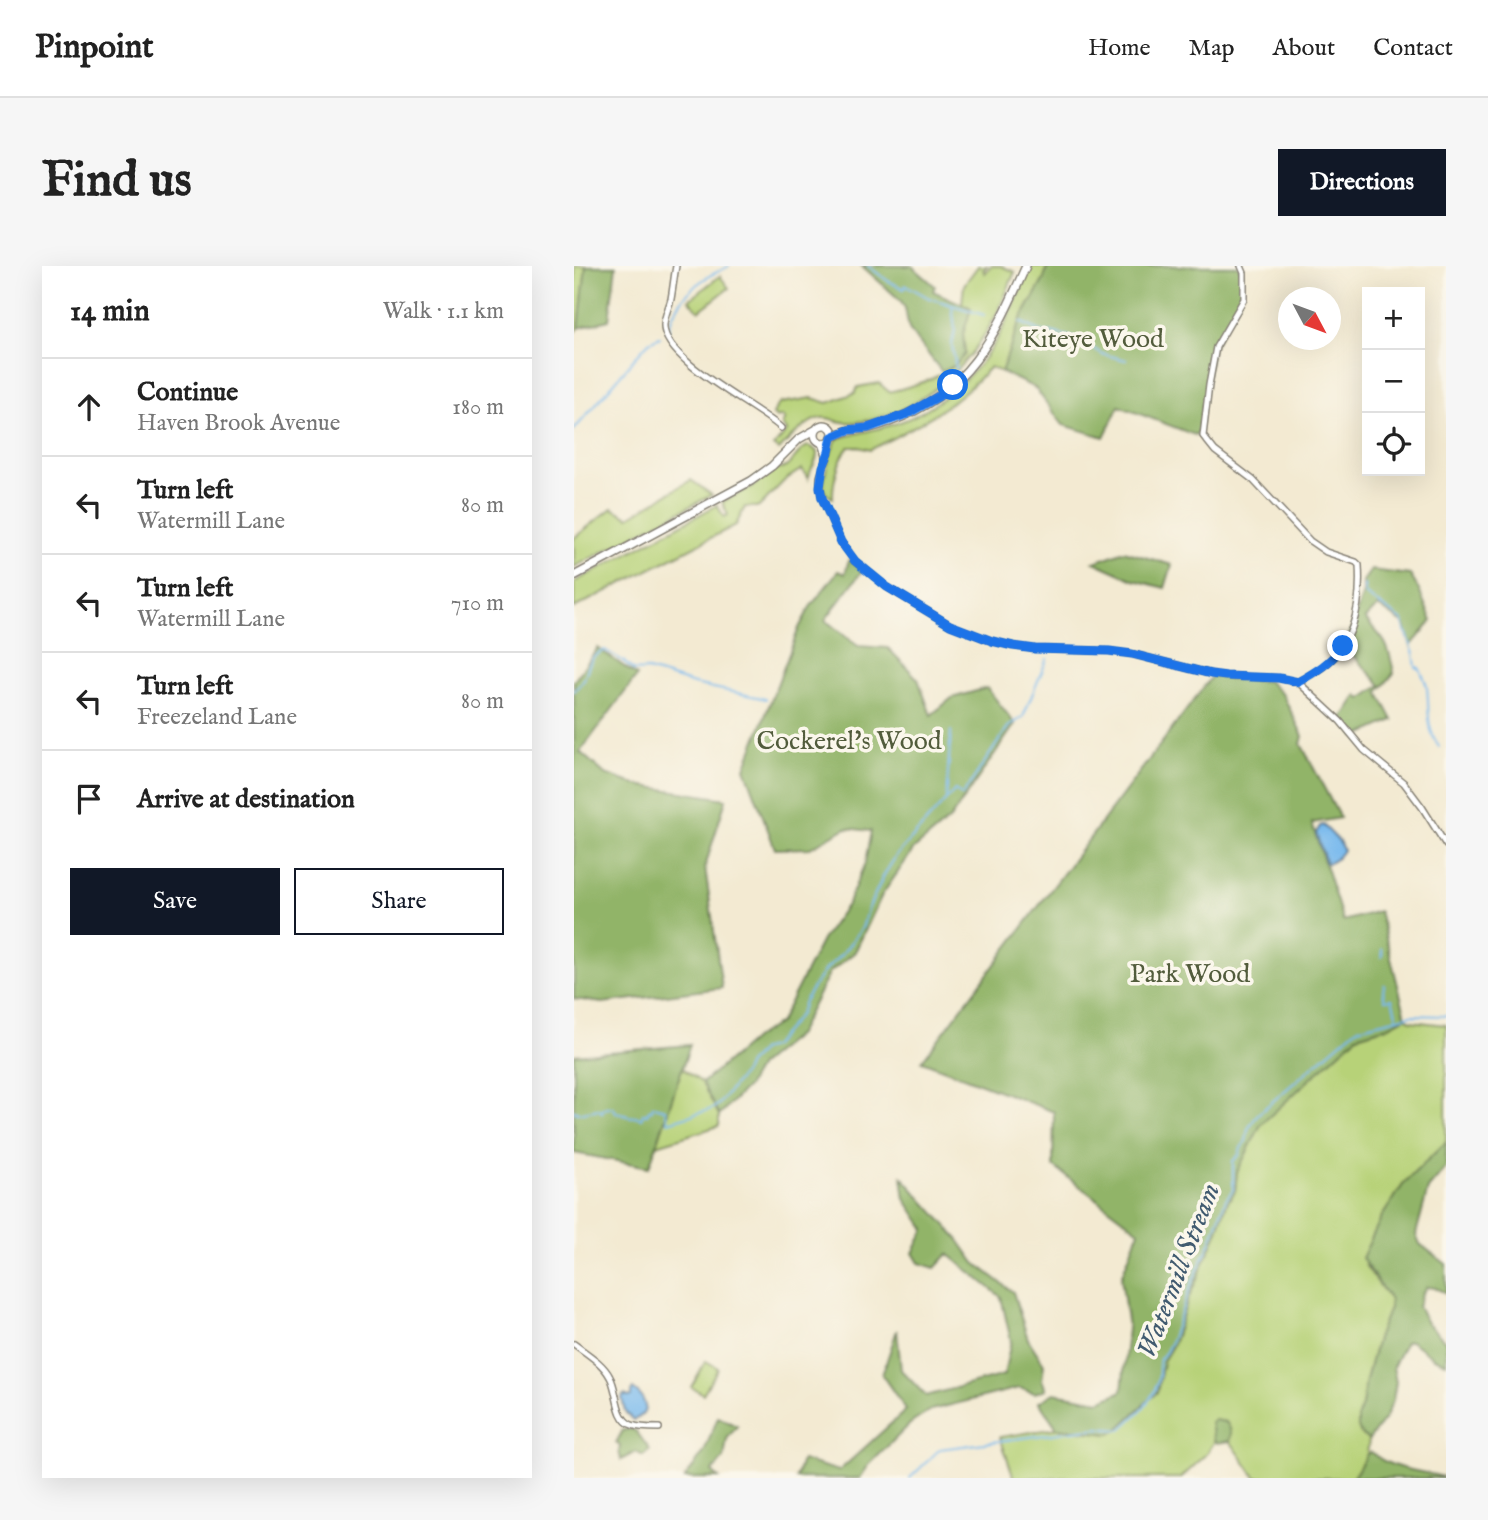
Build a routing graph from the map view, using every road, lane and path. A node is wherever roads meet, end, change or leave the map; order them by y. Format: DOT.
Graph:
graph roads {
  1 [pos="676,266"];
  2 [pos="1026,266"];
  3 [pos="1241,266"];
  4 [pos="780,424"];
  5 [pos="828,426"];
  6 [pos="816,430"];
  7 [pos="848,430"];
  8 [pos="832,438"];
  9 [pos="799,439"];
  10 [pos="819,442"];
  11 [pos="827,458"];
  12 [pos="574,576"];
  13 [pos="1298,682"];
  14 [pos="1446,845"];
  15 [pos="574,1344"];
  16 [pos="659,1429"];
  1 -- 4 [label="street"];
  2 -- 7 [label="main road"];
  3 -- 13 [label="street"];
  5 -- 6 [label="main road"];
  5 -- 7 [label="main road"];
  5 -- 8 [label="main road"];
  6 -- 9 [label="main road"];
  6 -- 10 [label="main road"];
  7 -- 8 [label="main road"];
  8 -- 10 [label="main road"];
  8 -- 11 [label="street"];
  9 -- 10 [label="main road"];
  9 -- 12 [label="main road"];
  10 -- 11 [label="street"];
  11 -- 13 [label="street"];
  13 -- 14 [label="street"];
  15 -- 16 [label="street"];
}
